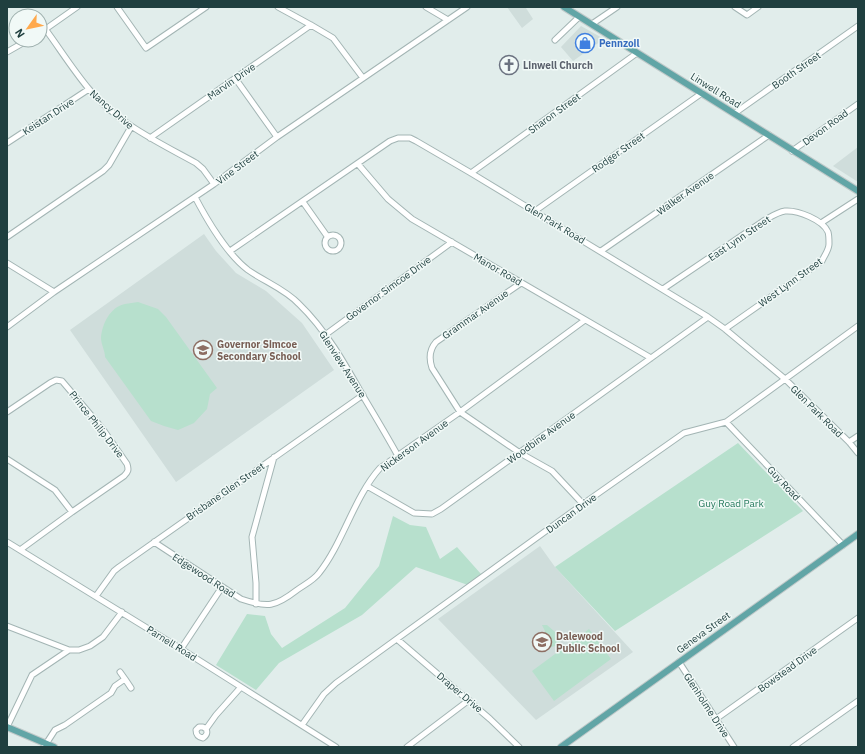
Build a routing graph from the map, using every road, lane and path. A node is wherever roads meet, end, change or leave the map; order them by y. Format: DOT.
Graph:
graph roads {
  1 [pos="77,7"];
  2 [pos="117,7"];
  3 [pos="206,7"];
  4 [pos="278,7"];
  5 [pos="426,7"];
  6 [pos="467,7"];
  7 [pos="564,7"];
  8 [pos="617,7"];
  9 [pos="735,7"];
  10 [pos="758,7"];
  11 [pos="579,17"];
  12 [pos="448,20"];
  13 [pos="592,24"];
  14 [pos="312,25"];
  15 [pos="858,26"];
  16 [pos="48,29"];
  17 [pos="48,33"];
  18 [pos="555,40"];
  19 [pos="638,53"];
  20 [pos="235,78"];
  21 [pos="363,78"];
  22 [pos="89,89"];
  23 [pos="702,93"];
  24 [pos="858,104"];
  25 [pos="734,113"];
  26 [pos="131,126"];
  27 [pos="769,135"];
  28 [pos="277,137"];
  29 [pos="150,138"];
  30 [pos="7,143"];
  31 [pos="792,151"];
  32 [pos="358,164"];
  33 [pos="471,173"];
  34 [pos="214,184"];
  35 [pos="858,191"];
  36 [pos="195,197"];
  37 [pos="858,199"];
  38 [pos="303,202"];
  39 [pos="534,211"];
  40 [pos="821,223"];
  41 [pos="327,236"];
  42 [pos="7,237"];
  43 [pos="452,242"];
  44 [pos="230,251"];
  45 [pos="601,251"];
  46 [pos="7,262"];
  47 [pos="521,283"];
  48 [pos="663,289"];
  49 [pos="54,292"];
  50 [pos="708,317"];
  51 [pos="585,320"];
  52 [pos="858,326"];
  53 [pos="7,327"];
  54 [pos="725,329"];
  55 [pos="325,335"];
  56 [pos="651,358"];
  57 [pos="785,379"];
  58 [pos="362,395"];
  59 [pos="7,412"];
  60 [pos="460,412"];
  61 [pos="726,422"];
  62 [pos="858,436"];
  63 [pos="849,442"];
  64 [pos="520,452"];
  65 [pos="858,453"];
  66 [pos="398,456"];
  67 [pos="274,457"];
  68 [pos="7,459"];
  69 [pos="367,486"];
  70 [pos="583,504"];
  71 [pos="72,512"];
  72 [pos="858,534"];
  73 [pos="7,542"];
  74 [pos="154,542"];
  75 [pos="843,545"];
  76 [pos="20,550"];
  77 [pos="222,587"];
  78 [pos="96,596"];
  79 [pos="256,604"];
  80 [pos="122,612"];
  81 [pos="858,618"];
  82 [pos="7,626"];
  83 [pos="398,640"];
  84 [pos="181,649"];
  85 [pos="69,650"];
  86 [pos="679,662"];
  87 [pos="120,672"];
  88 [pos="125,679"];
  89 [pos="241,687"];
  90 [pos="131,688"];
  91 [pos="469,700"];
  92 [pos="858,701"];
  93 [pos="716,720"];
  94 [pos="302,725"];
  95 [pos="7,727"];
  96 [pos="206,729"];
  97 [pos="45,745"];
  98 [pos="54,747"];
  99 [pos="336,747"];
  100 [pos="407,747"];
  101 [pos="519,747"];
  102 [pos="561,747"];
  103 [pos="734,747"];
  104 [pos="793,747"];
  1 -- 16 [label="street"];
  2 -- 3 [label="street"];
  4 -- 14 [label="street"];
  5 -- 12 [label="street"];
  6 -- 12 [label="street, Vine Street"];
  7 -- 11 [label="main road, Linwell Road"];
  8 -- 13 [label="street"];
  9 -- 10 [label="street"];
  11 -- 13 [label="main road, Linwell Road"];
  11 -- 18 [label="street"];
  12 -- 21 [label="street, Vine Street"];
  13 -- 19 [label="main road, Linwell Road"];
  14 -- 20 [label="street, Marvin Drive"];
  14 -- 21 [label="street"];
  15 -- 25 [label="street, Booth Street"];
  17 -- 22 [label="street, Nancy Drive"];
  19 -- 23 [label="main road, Linwell Road"];
  19 -- 33 [label="street, Sharon Street"];
  20 -- 28 [label="street"];
  20 -- 29 [label="street, Marvin Drive"];
  21 -- 28 [label="street, Vine Street"];
  22 -- 26 [label="street, Nancy Drive"];
  22 -- 30 [label="street, Keistan Drive"];
  23 -- 25 [label="main road, Linwell Road"];
  23 -- 39 [label="street, Rodger Street"];
  24 -- 31 [label="street, Devon Road"];
  25 -- 27 [label="main road, Linwell Road"];
  26 -- 29 [label="street, Nancy Drive"];
  26 -- 42 [label="street"];
  27 -- 31 [label="main road, Linwell Road"];
  27 -- 45 [label="street, Walker Avenue"];
  28 -- 34 [label="street, Vine Street"];
  29 -- 34 [label="street, Nancy Drive"];
  31 -- 35 [label="main road, Linwell Road"];
  32 -- 33 [label="street, Glen Park Road"];
  32 -- 38 [label="street, Glen Park Road"];
  32 -- 43 [label="street, Manor Road"];
  33 -- 39 [label="street, Glen Park Road"];
  34 -- 36 [label="street, Vine Street"];
  36 -- 44 [label="street, Glenview Avenue"];
  36 -- 49 [label="street, Vine Street"];
  37 -- 40 [label="street"];
  38 -- 41 [label="street"];
  38 -- 44 [label="street, Glen Park Road"];
  39 -- 45 [label="street, Glen Park Road"];
  40 -- 48 [label="street, East Lynn Street"];
  40 -- 54 [label="street, West Lynn Street"];
  43 -- 47 [label="street, Manor Road"];
  43 -- 55 [label="street, Governor Simcoe Drive"];
  44 -- 55 [label="street, Glenview Avenue"];
  45 -- 48 [label="street, Glen Park Road"];
  46 -- 49 [label="street"];
  47 -- 51 [label="street, Manor Road"];
  47 -- 60 [label="street, Grammar Avenue"];
  48 -- 50 [label="street, Glen Park Road"];
  49 -- 53 [label="street, Vine Street"];
  50 -- 54 [label="street, Glen Park Road"];
  50 -- 56 [label="street, Woodbine Avenue"];
  51 -- 56 [label="street, Manor Road"];
  51 -- 60 [label="street, Nickerson Avenue"];
  52 -- 57 [label="street, Duncan Drive"];
  54 -- 57 [label="street, Glen Park Road"];
  55 -- 58 [label="street, Glenview Avenue"];
  56 -- 64 [label="street, Woodbine Avenue"];
  57 -- 61 [label="street, Duncan Drive"];
  57 -- 63 [label="street, Glen Park Road"];
  58 -- 66 [label="street, Glenview Avenue"];
  58 -- 67 [label="street, Brisbane Glen Street"];
  59 -- 71 [label="street, Prince Philip Drive"];
  60 -- 64 [label="street"];
  60 -- 66 [label="street, Nickerson Avenue"];
  61 -- 70 [label="street, Duncan Drive"];
  61 -- 75 [label="street, Guy Road"];
  62 -- 63 [label="street"];
  63 -- 65 [label="street, Glen Park Road"];
  64 -- 69 [label="street, Woodbine Avenue"];
  64 -- 70 [label="street"];
  66 -- 69 [label="street, Nickerson Avenue"];
  67 -- 74 [label="street, Brisbane Glen Street"];
  67 -- 79 [label="street"];
  68 -- 71 [label="street"];
  69 -- 79 [label="street, Nickerson Avenue"];
  70 -- 83 [label="street, Duncan Drive"];
  71 -- 76 [label="street, Prince Philip Drive"];
  72 -- 75 [label="main road, Geneva Street"];
  73 -- 76 [label="street, Parnell Road"];
  74 -- 77 [label="street, Edgewood Road"];
  74 -- 78 [label="street, Brisbane Glen Street"];
  75 -- 86 [label="main road, Geneva Street"];
  76 -- 78 [label="street, Parnell Road"];
  77 -- 79 [label="street, Edgewood Road"];
  77 -- 84 [label="street"];
  78 -- 80 [label="street, Parnell Road"];
  80 -- 84 [label="street, Parnell Road"];
  80 -- 85 [label="street"];
  81 -- 93 [label="street, Bowstead Drive"];
  82 -- 85 [label="street"];
  83 -- 91 [label="street, Draper Drive"];
  83 -- 94 [label="street, Duncan Drive"];
  84 -- 89 [label="street, Parnell Road"];
  85 -- 95 [label="street"];
  86 -- 93 [label="street, Glenholme Drive"];
  86 -- 102 [label="main road, Geneva Street"];
  87 -- 88 [label="street"];
  88 -- 90 [label="street"];
  88 -- 97 [label="street"];
  89 -- 94 [label="street, Parnell Road"];
  89 -- 96 [label="street"];
  91 -- 100 [label="street"];
  91 -- 101 [label="street, Draper Drive"];
  92 -- 104 [label="street"];
  93 -- 103 [label="street, Glenholme Drive"];
  94 -- 99 [label="street, Parnell Road"];
  95 -- 97 [label="main road"];
  97 -- 98 [label="main road"];
}
